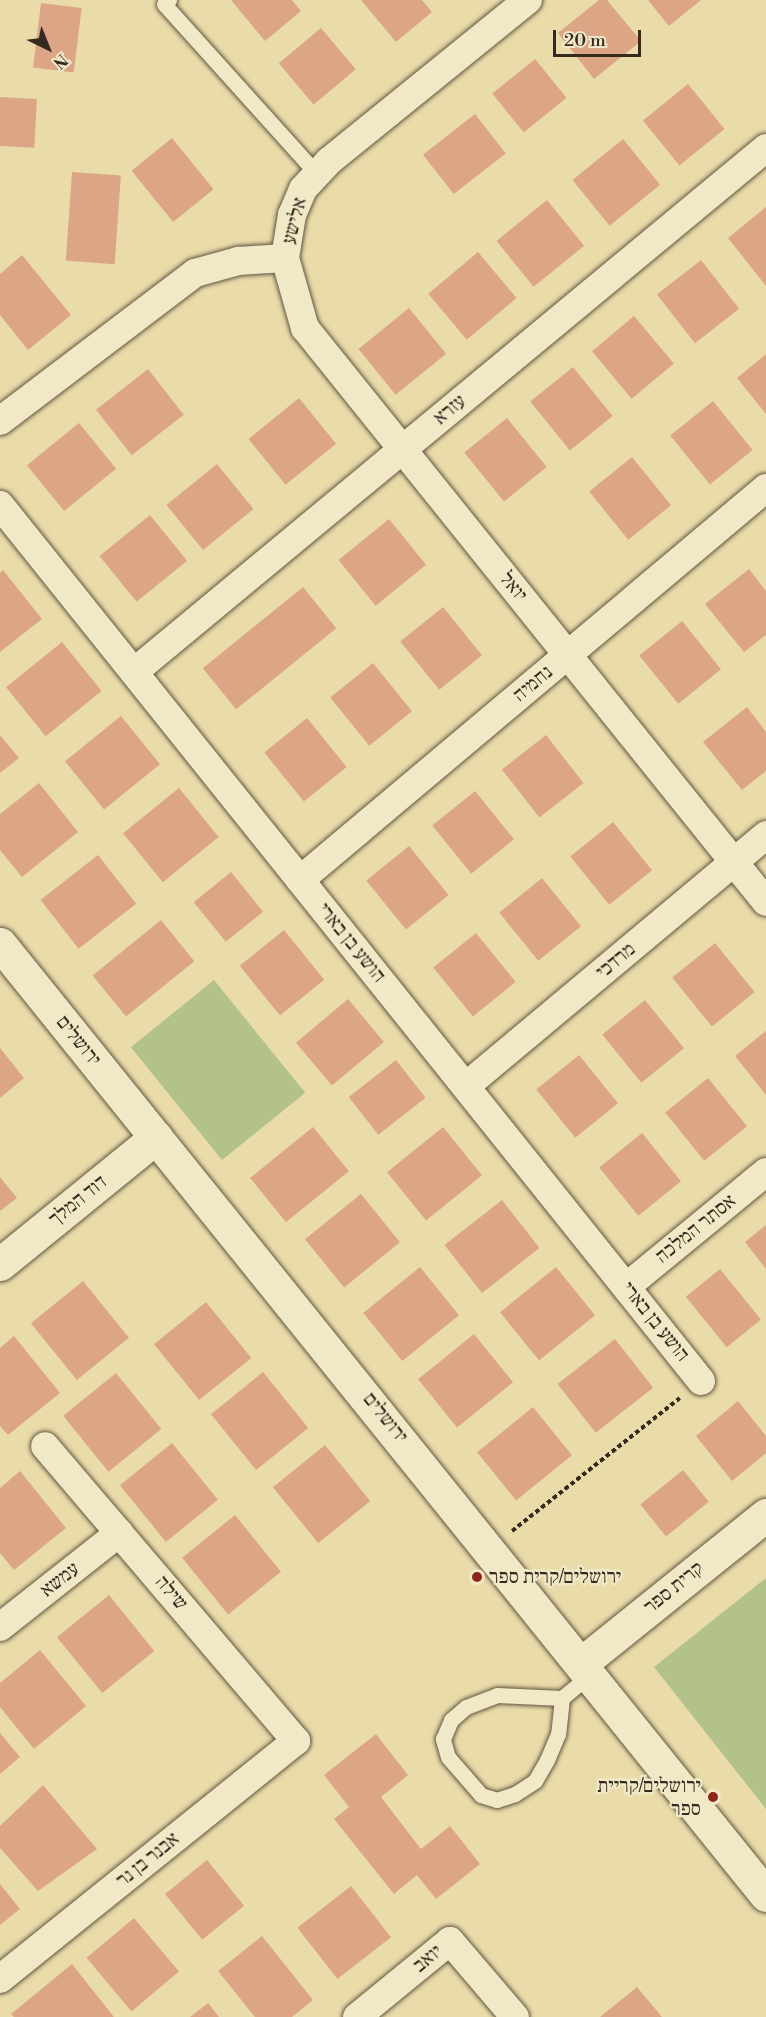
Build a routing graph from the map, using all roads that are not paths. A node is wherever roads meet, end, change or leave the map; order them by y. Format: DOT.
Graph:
graph roads {
  1 [pos="168,0"];
  2 [pos="511,5"];
  3 [pos="766,148"];
  4 [pos="317,174"];
  5 [pos="285,258"];
  6 [pos="0,422"];
  7 [pos="402,449"];
  8 [pos="766,488"];
  9 [pos="0,505"];
  10 [pos="568,655"];
  11 [pos="134,672"];
  12 [pos="766,835"];
  13 [pos="734,862"];
  14 [pos="300,880"];
  15 [pos="766,902"];
  16 [pos="0,944"];
  17 [pos="466,1086"];
  18 [pos="156,1137"];
  19 [pos="766,1172"];
  20 [pos="0,1264"];
  21 [pos="626,1287"];
  22 [pos="701,1380"];
  23 [pos="45,1446"];
  24 [pos="766,1515"];
  25 [pos="119,1533"];
  26 [pos="0,1627"];
  27 [pos="587,1667"];
  28 [pos="562,1698"];
  29 [pos="297,1741"];
  30 [pos="766,1895"];
  31 [pos="0,1979"];
  32 [pos="357,2017"];
  33 [pos="515,2017"];
  1 -- 4 [label="lane"];
  2 -- 4 [label="street, אלישע"];
  3 -- 7 [label="street, עזרא"];
  4 -- 5 [label="street, אלישע"];
  5 -- 6 [label="street, אלישע"];
  5 -- 7 [label="street, יואל"];
  7 -- 10 [label="street, יואל"];
  7 -- 11 [label="street, עזרא"];
  8 -- 10 [label="street, נחמיה"];
  9 -- 11 [label="street, הושע בן בארי"];
  10 -- 13 [label="street, יואל"];
  10 -- 14 [label="street, נחמיה"];
  11 -- 14 [label="street, הושע בן בארי"];
  12 -- 13 [label="street, מרדכי"];
  13 -- 15 [label="street, יואל"];
  13 -- 17 [label="street, מרדכי"];
  14 -- 17 [label="street, הושע בן בארי"];
  16 -- 18 [label="street, ירושלים"];
  17 -- 21 [label="street, הושע בן בארי"];
  18 -- 20 [label="street, דוד המלך"];
  18 -- 27 [label="street, ירושלים"];
  19 -- 21 [label="street, אסתר המלכה"];
  21 -- 22 [label="street, הושע בן בארי"];
  23 -- 25 [label="street, שילה"];
  24 -- 27 [label="street, קרית ספר"];
  25 -- 26 [label="street, עמשא"];
  25 -- 29 [label="street, שילה"];
  27 -- 28 [label="lane"];
  27 -- 30 [label="street, ירושלים"];
  28 -- 28 [label="lane"];
  29 -- 31 [label="street, אבנר בן נר"];
  32 -- 33 [label="street, יואב"];
}
